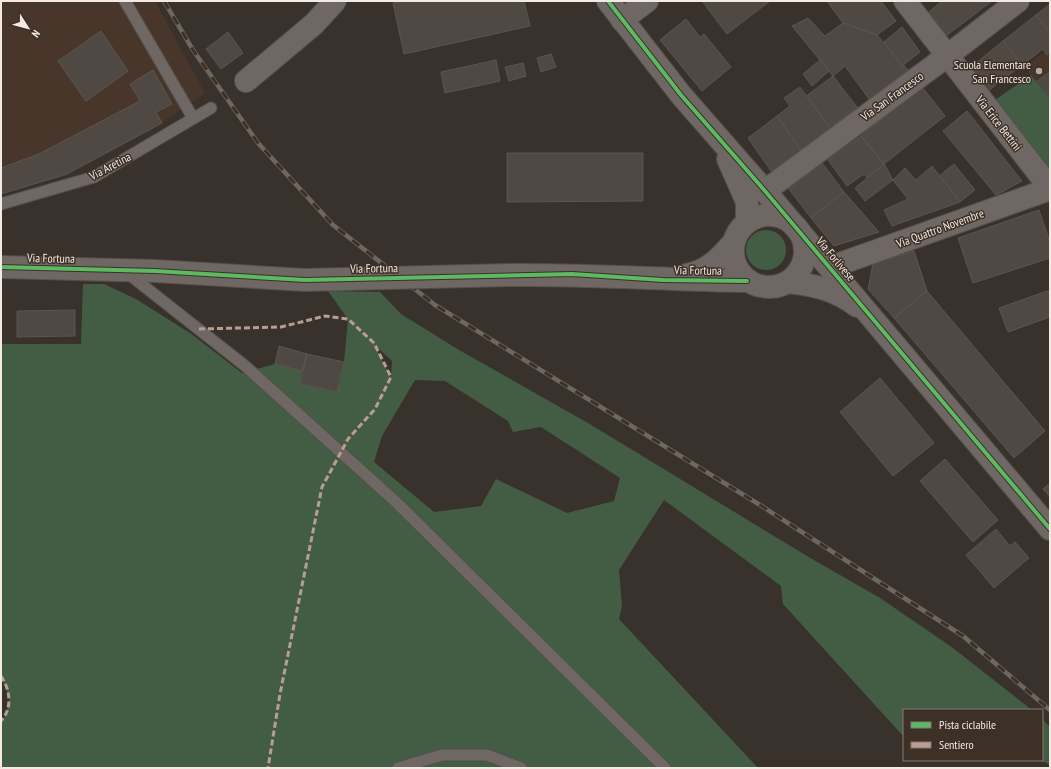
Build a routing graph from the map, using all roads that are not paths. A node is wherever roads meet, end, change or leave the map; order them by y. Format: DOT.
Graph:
graph roads {
  1 [pos="125,1"];
  2 [pos="335,1"];
  3 [pos="608,1"];
  4 [pos="647,1"];
  5 [pos="905,1"];
  6 [pos="1018,1"];
  7 [pos="622,20"];
  8 [pos="947,56"];
  9 [pos="246,81"];
  10 [pos="210,108"];
  11 [pos="192,118"];
  12 [pos="719,140"];
  13 [pos="1050,189"];
  14 [pos="765,190"];
  15 [pos="1,204"];
  16 [pos="747,222"];
  17 [pos="792,222"];
  18 [pos="733,243"];
  19 [pos="1,267"];
  20 [pos="830,267"];
  21 [pos="124,271"];
  22 [pos="663,280"];
  23 [pos="747,281"];
  24 [pos="788,282"];
  25 [pos="875,321"];
  26 [pos="1050,529"];
  27 [pos="398,768"];
  28 [pos="521,768"];
  29 [pos="665,768"];
  1 -- 11 [label="lane"];
  2 -- 9 [label="street"];
  3 -- 7 [label="street, Via Forlivese"];
  4 -- 7 [label="street"];
  5 -- 8 [label="street, Via Erice Bettini"];
  6 -- 8 [label="street, Via San Francesco"];
  7 -- 12 [label="street, Via Forlivese"];
  8 -- 13 [label="street, Via Erice Bettini"];
  8 -- 14 [label="street, Via San Francesco"];
  10 -- 11 [label="lane, Via Aretina"];
  11 -- 15 [label="lane, Via Aretina"];
  12 -- 14 [label="street, Via Forlivese"];
  12 -- 16 [label="street, Via Forlivese"];
  13 -- 20 [label="street, Via Quattro Novembre"];
  14 -- 17 [label="street, Via Forlivese"];
  16 -- 17 [label="street, Via Forlivese"];
  16 -- 18 [label="street"];
  17 -- 20 [label="street, Via Forlivese"];
  17 -- 24 [label="street, Via Forlivese"];
  18 -- 22 [label="street, Via Fortuna"];
  18 -- 23 [label="street"];
  19 -- 21 [label="street, Via Fortuna"];
  20 -- 24 [label="street, Via Quattro Novembre"];
  20 -- 25 [label="street, Via Forlivese"];
  21 -- 22 [label="street, Via Fortuna, bridge"];
  21 -- 29 [label="lane"];
  22 -- 23 [label="street, Via Fortuna"];
  23 -- 24 [label="street, Via Forlivese"];
  24 -- 25 [label="street, Via Forlivese"];
  25 -- 26 [label="street, Via Forlivese"];
  27 -- 28 [label="lane"];
}
